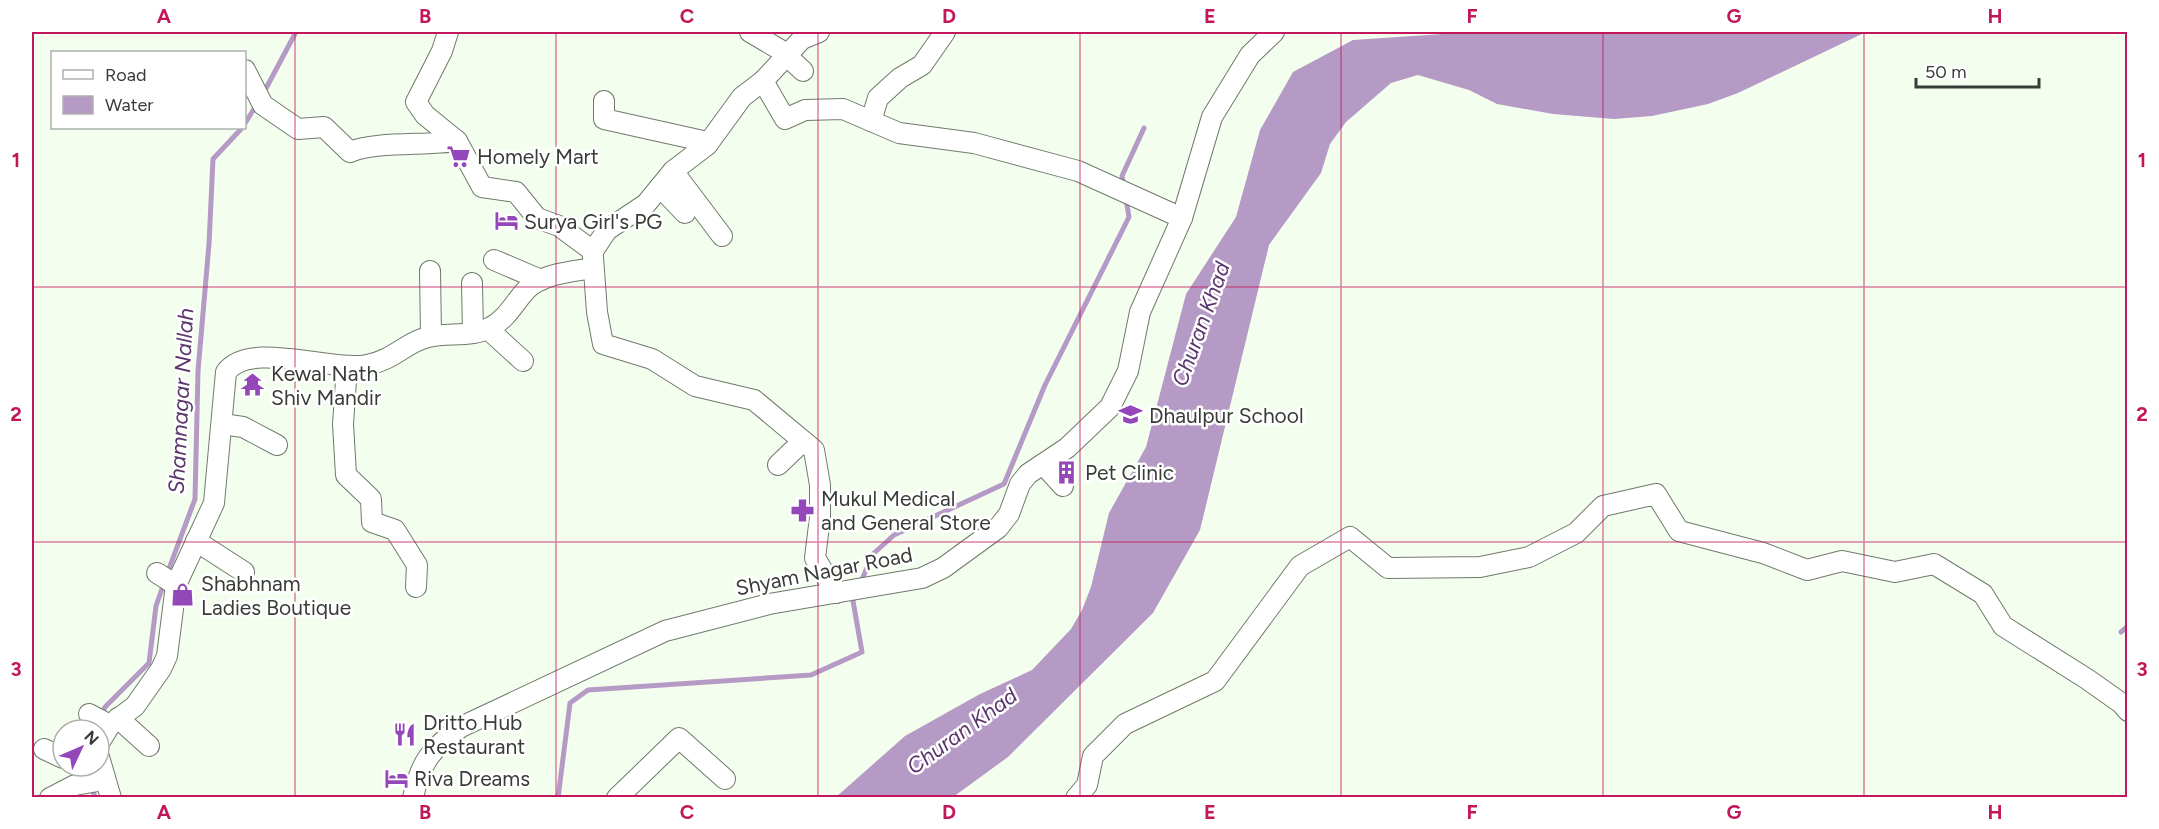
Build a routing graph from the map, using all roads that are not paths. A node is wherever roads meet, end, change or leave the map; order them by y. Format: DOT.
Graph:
graph roads {
  1 [pos="448,32"];
  2 [pos="750,32"];
  3 [pos="945,32"];
  4 [pos="1274,32"];
  5 [pos="813,33"];
  6 [pos="788,56"];
  7 [pos="803,71"];
  8 [pos="246,72"];
  9 [pos="763,81"];
  10 [pos="604,100"];
  11 [pos="870,121"];
  12 [pos="457,141"];
  13 [pos="707,145"];
  14 [pos="673,171"];
  15 [pos="660,187"];
  16 [pos="685,213"];
  17 [pos="1182,218"];
  18 [pos="722,236"];
  19 [pos="494,260"];
  20 [pos="593,260"];
  21 [pos="430,271"];
  22 [pos="509,276"];
  23 [pos="472,283"];
  24 [pos="536,283"];
  25 [pos="481,331"];
  26 [pos="431,336"];
  27 [pos="523,361"];
  28 [pos="347,366"];
  29 [pos="221,429"];
  30 [pos="250,441"];
  31 [pos="803,441"];
  32 [pos="277,445"];
  33 [pos="1043,464"];
  34 [pos="778,465"];
  35 [pos="1063,486"];
  36 [pos="194,545"];
  37 [pos="222,567"];
  38 [pos="244,572"];
  39 [pos="157,573"];
  40 [pos="176,585"];
  41 [pos="416,587"];
  42 [pos="836,593"];
  43 [pos="2127,711"];
  44 [pos="89,714"];
  45 [pos="114,722"];
  46 [pos="111,726"];
  47 [pos="149,746"];
  48 [pos="725,779"];
  49 [pos="108,789"];
  50 [pos="50,798"];
  51 [pos="413,798"];
  52 [pos="617,798"];
  53 [pos="1076,798"];
  1 -- 12 [label="street"];
  2 -- 6 [label="street"];
  3 -- 11 [label="street"];
  4 -- 17 [label="street, Shyam Nagar Road"];
  5 -- 6 [label="street"];
  6 -- 7 [label="street"];
  6 -- 9 [label="street"];
  8 -- 12 [label="street"];
  9 -- 11 [label="street"];
  9 -- 13 [label="street"];
  10 -- 13 [label="street"];
  11 -- 17 [label="street"];
  12 -- 20 [label="street"];
  13 -- 14 [label="street"];
  14 -- 15 [label="street"];
  14 -- 18 [label="street"];
  15 -- 16 [label="street"];
  15 -- 20 [label="street"];
  17 -- 33 [label="street, Shyam Nagar Road"];
  19 -- 24 [label="street"];
  20 -- 24 [label="street"];
  20 -- 31 [label="street"];
  21 -- 26 [label="street"];
  22 -- 24 [label="street"];
  23 -- 25 [label="street"];
  24 -- 25 [label="street"];
  25 -- 26 [label="street"];
  25 -- 27 [label="street"];
  26 -- 28 [label="street"];
  28 -- 29 [label="street"];
  28 -- 41 [label="street"];
  29 -- 30 [label="street"];
  29 -- 32 [label="street"];
  29 -- 36 [label="street"];
  31 -- 34 [label="street"];
  31 -- 42 [label="street"];
  33 -- 35 [label="street"];
  33 -- 42 [label="street, Shyam Nagar Road"];
  36 -- 37 [label="street"];
  36 -- 38 [label="street"];
  36 -- 40 [label="street"];
  39 -- 40 [label="street"];
  40 -- 45 [label="street"];
  42 -- 51 [label="street, Shyam Nagar Road"];
  43 -- 53 [label="street"];
  44 -- 45 [label="street"];
  45 -- 46 [label="street"];
  45 -- 47 [label="street"];
  48 -- 52 [label="street"];
  49 -- 50 [label="street"];
}
